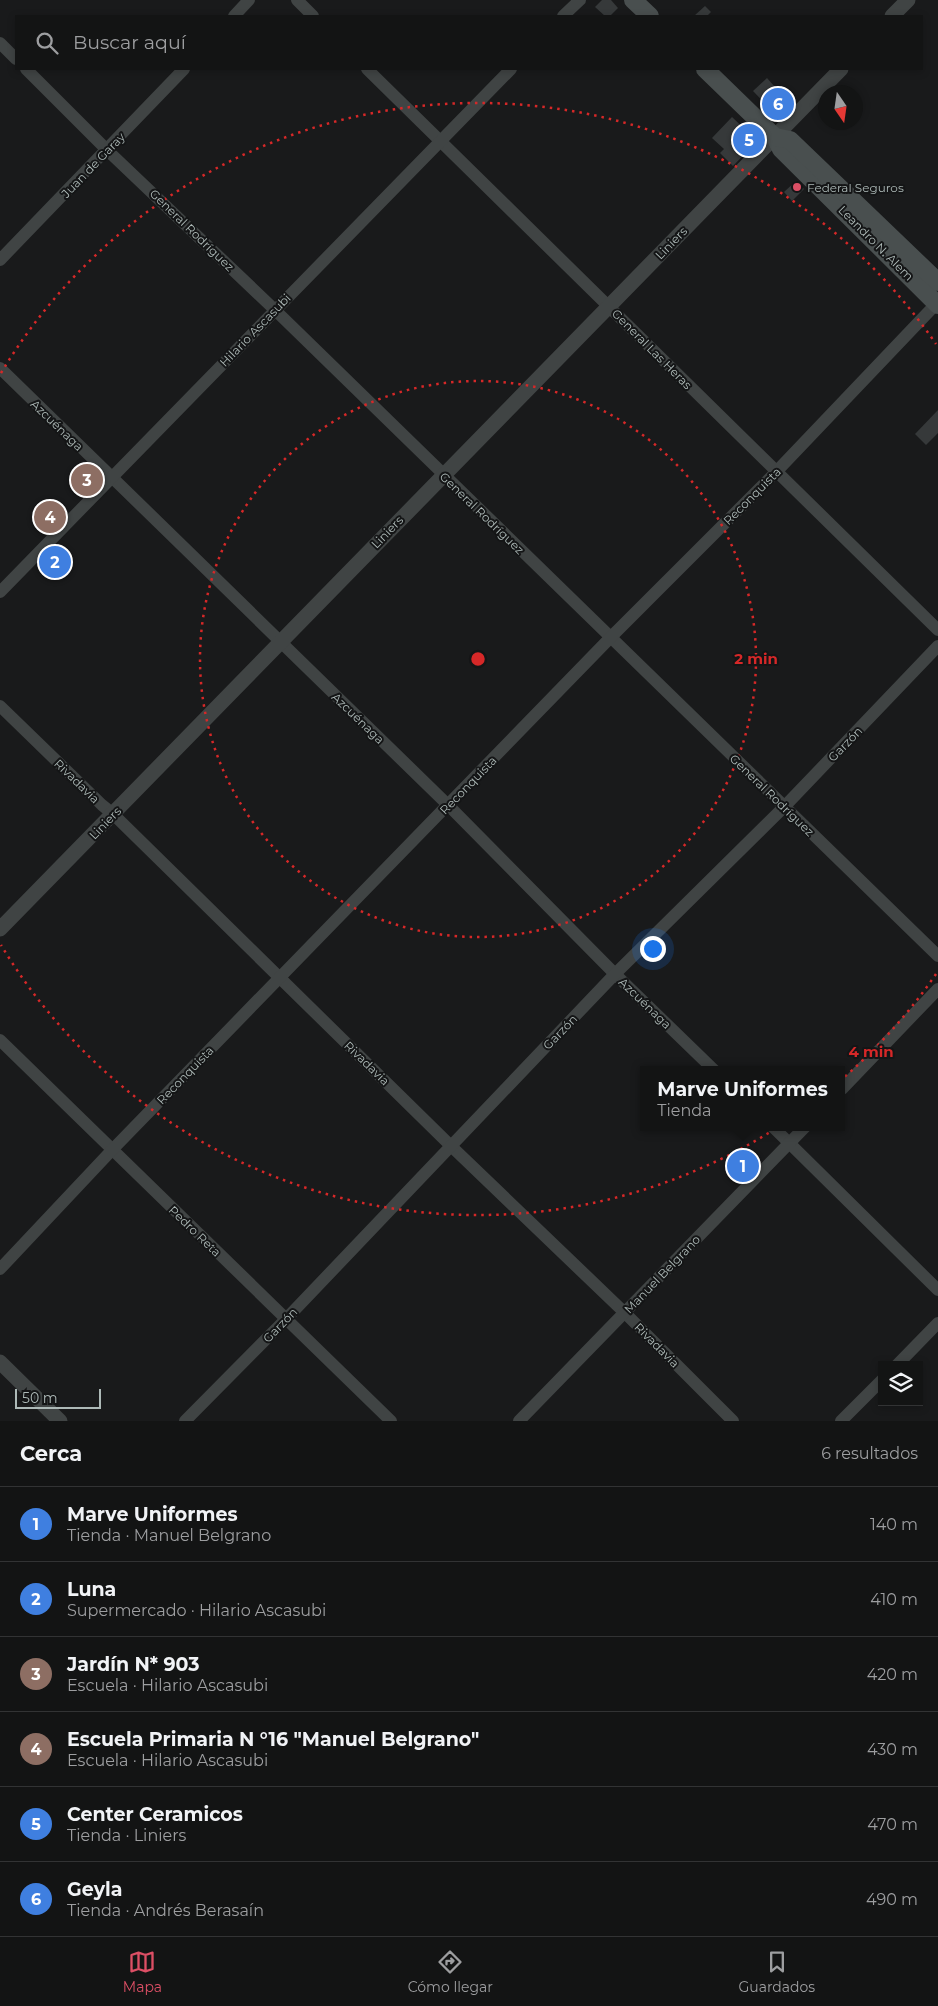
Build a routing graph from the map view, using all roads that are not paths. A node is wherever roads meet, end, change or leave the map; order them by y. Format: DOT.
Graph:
graph roads {
  1 [pos="250,0"];
  2 [pos="296,0"];
  3 [pos="580,0"];
  4 [pos="633,0"];
  5 [pos="908,0"];
  6 [pos="235,15"];
  7 [pos="312,15"];
  8 [pos="564,15"];
  9 [pos="649,15"];
  10 [pos="893,15"];
  11 [pos="0,43"];
  12 [pos="15,58"];
  13 [pos="27,70"];
  14 [pos="183,70"];
  15 [pos="368,70"];
  16 [pos="510,70"];
  17 [pos="706,70"];
  18 [pos="840,70"];
  19 [pos="775,137"];
  20 [pos="440,140"];
  21 [pos="107,150"];
  22 [pos="0,260"];
  23 [pos="938,282"];
  24 [pos="938,303"];
  25 [pos="609,306"];
  26 [pos="275,310"];
  27 [pos="0,368"];
  28 [pos="776,472"];
  29 [pos="443,475"];
  30 [pos="112,478"];
  31 [pos="0,592"];
  32 [pos="938,630"];
  33 [pos="611,638"];
  34 [pos="280,642"];
  35 [pos="938,646"];
  36 [pos="0,706"];
  37 [pos="449,806"];
  38 [pos="784,808"];
  39 [pos="113,814"];
  40 [pos="0,929"];
  41 [pos="938,956"];
  42 [pos="616,974"];
  43 [pos="280,978"];
  44 [pos="938,989"];
  45 [pos="0,1040"];
  46 [pos="710,1066"];
  47 [pos="845,1086"];
  48 [pos="777,1131"];
  49 [pos="801,1131"];
  50 [pos="790,1143"];
  51 [pos="451,1146"];
  52 [pos="112,1150"];
  53 [pos="0,1269"];
  54 [pos="938,1290"];
  55 [pos="625,1313"];
  56 [pos="286,1319"];
  57 [pos="938,1322"];
  58 [pos="901,1361"];
  59 [pos="0,1362"];
  60 [pos="878,1384"];
  61 [pos="60,1421"];
  62 [pos="185,1421"];
  63 [pos="391,1421"];
  64 [pos="519,1421"];
  65 [pos="733,1421"];
  66 [pos="841,1421"];
  1 -- 6 [label="street"];
  2 -- 7 [label="street"];
  3 -- 8 [label="street"];
  4 -- 9 [label="main road"];
  5 -- 10 [label="street"];
  11 -- 12 [label="street"];
  13 -- 21 [label="street, General Rodríguez"];
  14 -- 21 [label="street, Juan de Garay"];
  15 -- 20 [label="street, General Las Heras"];
  16 -- 20 [label="street, Hilario Ascasubi"];
  17 -- 19 [label="main road, Leandro N. Alem"];
  18 -- 19 [label="street, Liniers"];
  19 -- 23 [label="main road, Leandro N. Alem"];
  19 -- 24 [label="main road, Leandro N. Alem"];
  19 -- 25 [label="street, Liniers"];
  20 -- 25 [label="street, General Las Heras"];
  20 -- 26 [label="street, Hilario Ascasubi"];
  21 -- 22 [label="street, Juan de Garay"];
  21 -- 26 [label="street, General Rodríguez"];
  24 -- 28 [label="street, Reconquista"];
  25 -- 28 [label="street, General Las Heras"];
  25 -- 29 [label="street, Liniers"];
  26 -- 29 [label="street, General Rodríguez"];
  26 -- 30 [label="street, Hilario Ascasubi"];
  27 -- 30 [label="street, Azcuénaga"];
  28 -- 32 [label="street, General Las Heras"];
  28 -- 33 [label="street, Reconquista"];
  29 -- 33 [label="street, General Rodríguez"];
  29 -- 34 [label="street, Liniers"];
  30 -- 31 [label="street, Hilario Ascasubi"];
  30 -- 34 [label="street, Azcuénaga"];
  33 -- 37 [label="street, Reconquista"];
  33 -- 38 [label="street, General Rodríguez"];
  34 -- 37 [label="street, Azcuénaga"];
  34 -- 39 [label="street, Liniers"];
  35 -- 38 [label="street, Garzón"];
  36 -- 39 [label="street, Rivadavia"];
  37 -- 42 [label="street, Azcuénaga"];
  37 -- 43 [label="street, Reconquista"];
  38 -- 41 [label="street, General Rodríguez"];
  38 -- 42 [label="street, Garzón"];
  39 -- 40 [label="street, Liniers"];
  39 -- 43 [label="street, Rivadavia"];
  42 -- 46 [label="street, Azcuénaga"];
  42 -- 51 [label="street, Garzón"];
  43 -- 51 [label="street, Rivadavia"];
  43 -- 52 [label="street, Reconquista"];
  44 -- 47 [label="street"];
  45 -- 52 [label="street, Pedro Reta"];
  48 -- 50 [label="street"];
  49 -- 50 [label="street, Manuel Belgrano"];
  50 -- 54 [label="street"];
  50 -- 55 [label="street, Manuel Belgrano"];
  51 -- 55 [label="street, Rivadavia"];
  51 -- 56 [label="street, Garzón"];
  52 -- 53 [label="street, Reconquista"];
  52 -- 56 [label="street, Pedro Reta"];
  55 -- 64 [label="street, Manuel Belgrano"];
  55 -- 65 [label="street, Rivadavia"];
  56 -- 62 [label="street, Garzón"];
  56 -- 63 [label="street, Pedro Reta"];
  57 -- 58 [label="street"];
  59 -- 61 [label="street"];
  60 -- 66 [label="street"];
}
